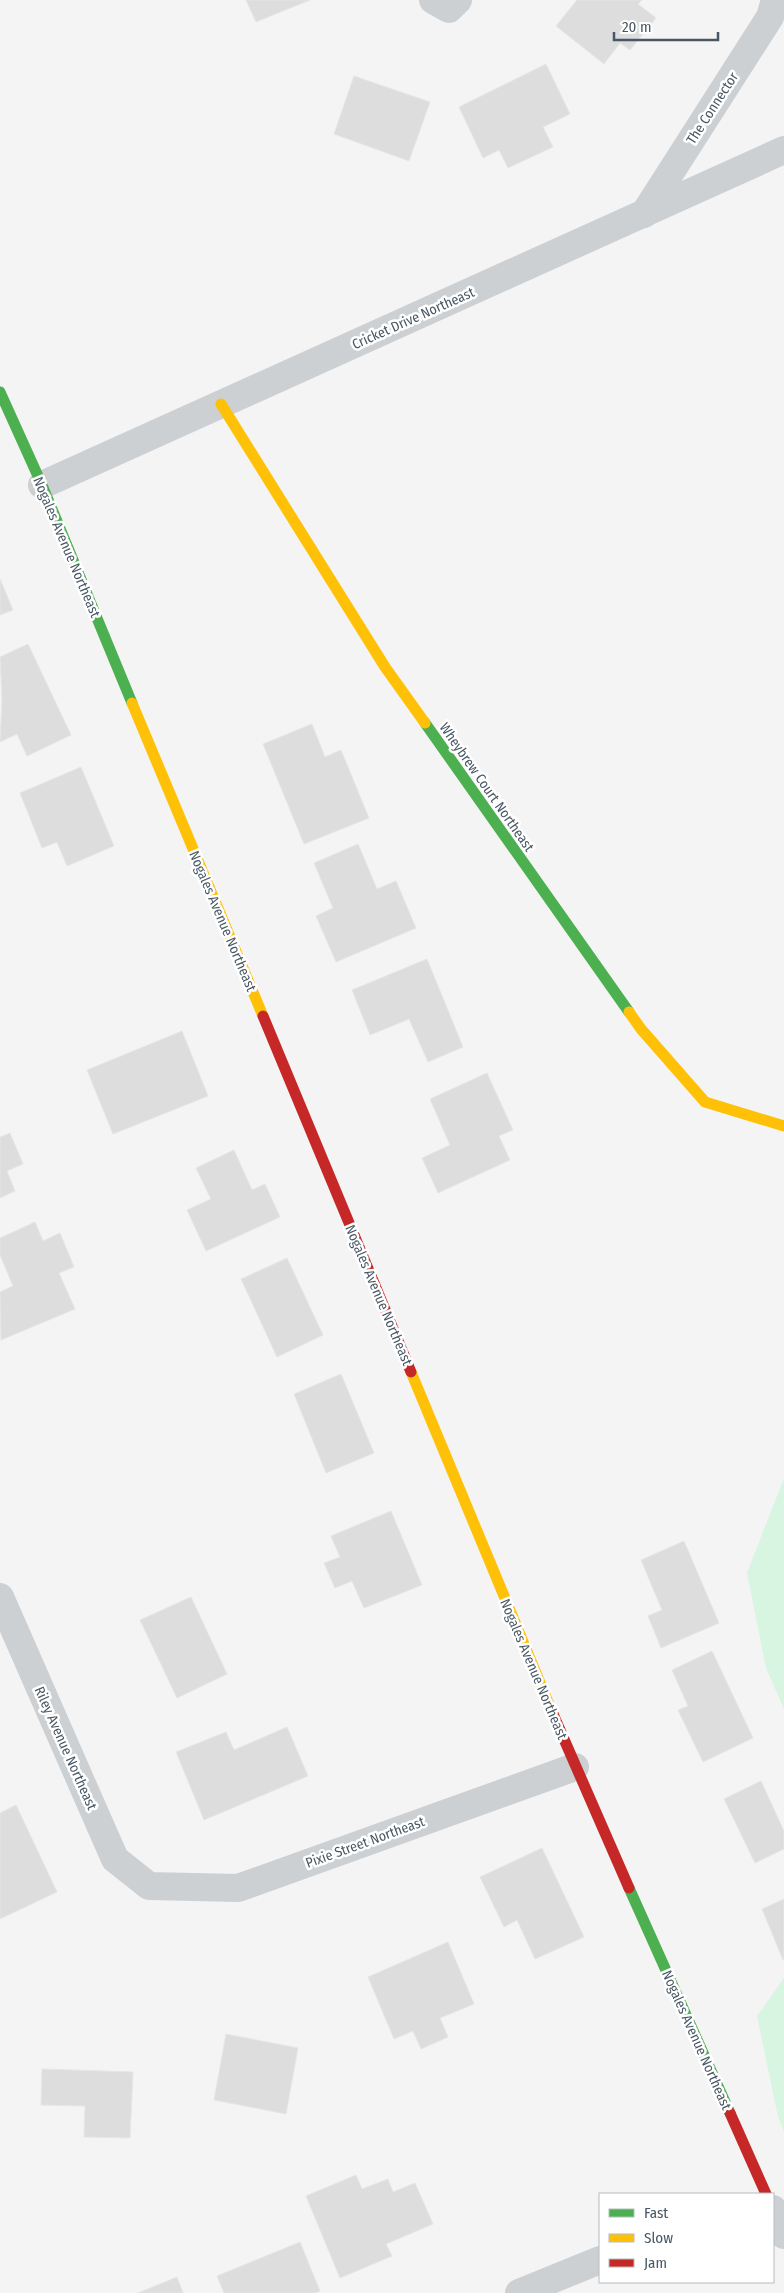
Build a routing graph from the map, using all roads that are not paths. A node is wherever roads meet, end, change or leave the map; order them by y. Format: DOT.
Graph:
graph roads {
  1 [pos="433,0"];
  2 [pos="458,0"];
  3 [pos="775,0"];
  4 [pos="784,150"];
  5 [pos="644,214"];
  6 [pos="0,392"];
  7 [pos="221,404"];
  8 [pos="42,485"];
  9 [pos="784,1126"];
  10 [pos="0,1597"];
  11 [pos="575,1767"];
  12 [pos="149,1886"];
  13 [pos="765,2193"];
  14 [pos="774,2213"];
  15 [pos="784,2235"];
  16 [pos="599,2260"];
  17 [pos="519,2293"];
  1 -- 2 [label="street"];
  3 -- 5 [label="street, The Connector"];
  4 -- 5 [label="street, Cricket Drive Northeast"];
  5 -- 7 [label="street, Cricket Drive Northeast"];
  6 -- 8 [label="street, Nogales Avenue Northeast"];
  7 -- 8 [label="street, Cricket Drive Northeast"];
  7 -- 9 [label="street, Wheybrew Court Northeast"];
  8 -- 11 [label="street, Nogales Avenue Northeast"];
  10 -- 12 [label="street, Riley Avenue Northeast"];
  11 -- 12 [label="street, Pixie Street Northeast"];
  11 -- 13 [label="street, Nogales Avenue Northeast"];
  14 -- 15 [label="street, Nogales Avenue Northeast"];
  16 -- 17 [label="street"];
}
